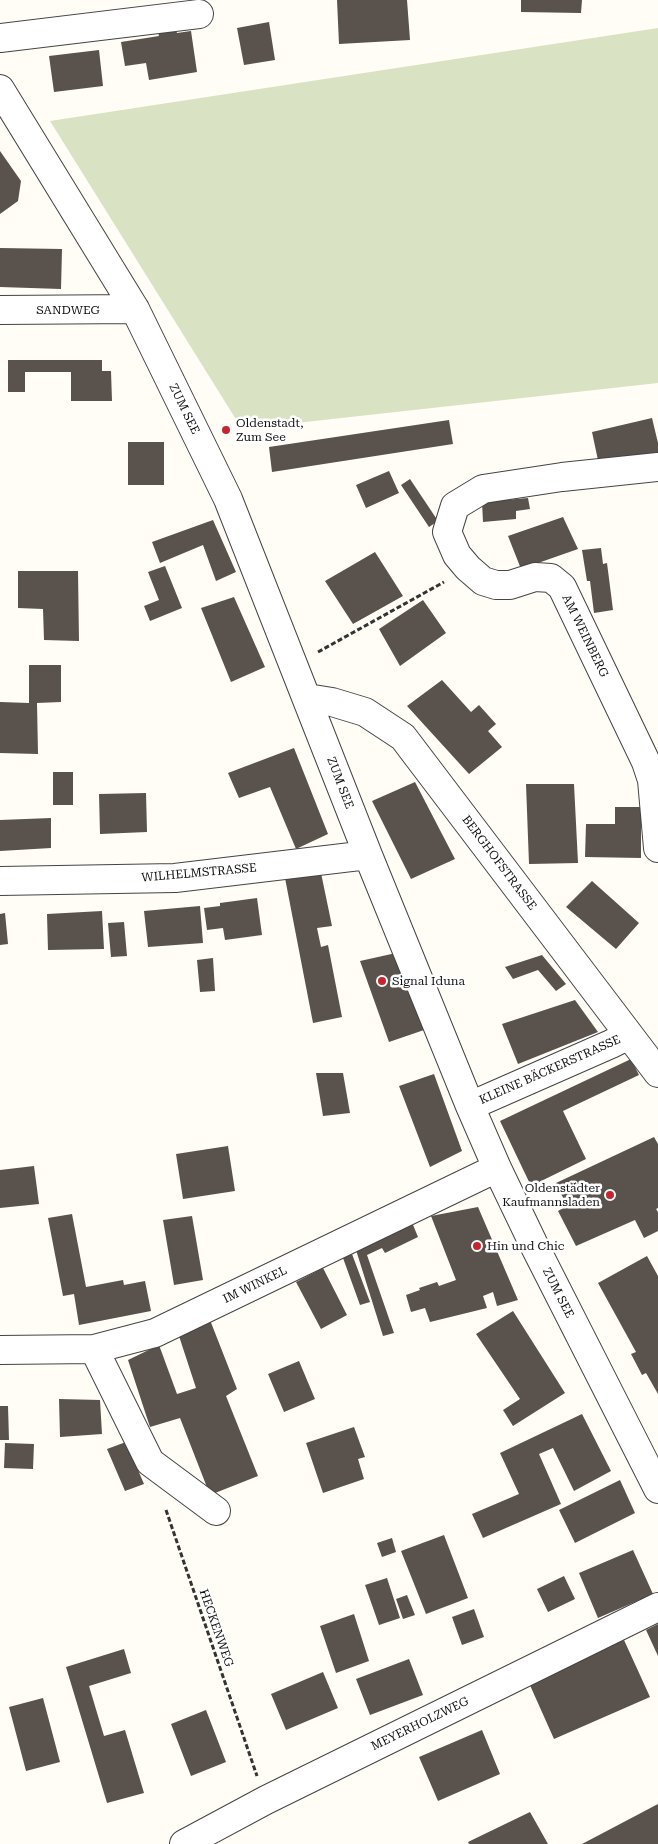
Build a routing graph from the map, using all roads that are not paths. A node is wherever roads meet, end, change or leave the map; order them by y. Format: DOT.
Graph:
graph roads {
  1 [pos="199,14"];
  2 [pos="0,38"];
  3 [pos="0,89"];
  4 [pos="136,309"];
  5 [pos="0,310"];
  6 [pos="658,467"];
  7 [pos="307,698"];
  8 [pos="658,848"];
  9 [pos="368,855"];
  10 [pos="0,881"];
  11 [pos="629,1035"];
  12 [pos="658,1073"];
  13 [pos="470,1106"];
  14 [pos="497,1168"];
  15 [pos="94,1349"];
  16 [pos="0,1350"];
  17 [pos="658,1489"];
  18 [pos="216,1511"];
  19 [pos="658,1606"];
  20 [pos="184,1844"];
  1 -- 2 [label="street"];
  3 -- 4 [label="street, ZUM SEE"];
  4 -- 5 [label="street, SANDWEG"];
  4 -- 7 [label="street, ZUM SEE"];
  6 -- 8 [label="street, AM WEINBERG"];
  7 -- 9 [label="street, ZUM SEE"];
  7 -- 11 [label="street, BERGHOFSTRASSE"];
  9 -- 10 [label="street, WILHELMSTRASSE"];
  9 -- 13 [label="street, ZUM SEE"];
  11 -- 12 [label="street, BERGHOFSTRASSE"];
  11 -- 13 [label="street, KLEINE BÄCKERSTRASSE"];
  13 -- 14 [label="street, ZUM SEE"];
  14 -- 15 [label="street, IM WINKEL"];
  14 -- 17 [label="street, ZUM SEE"];
  15 -- 16 [label="street, IM WINKEL"];
  15 -- 18 [label="street"];
  19 -- 20 [label="street, MEYERHOLZWEG"];
}
